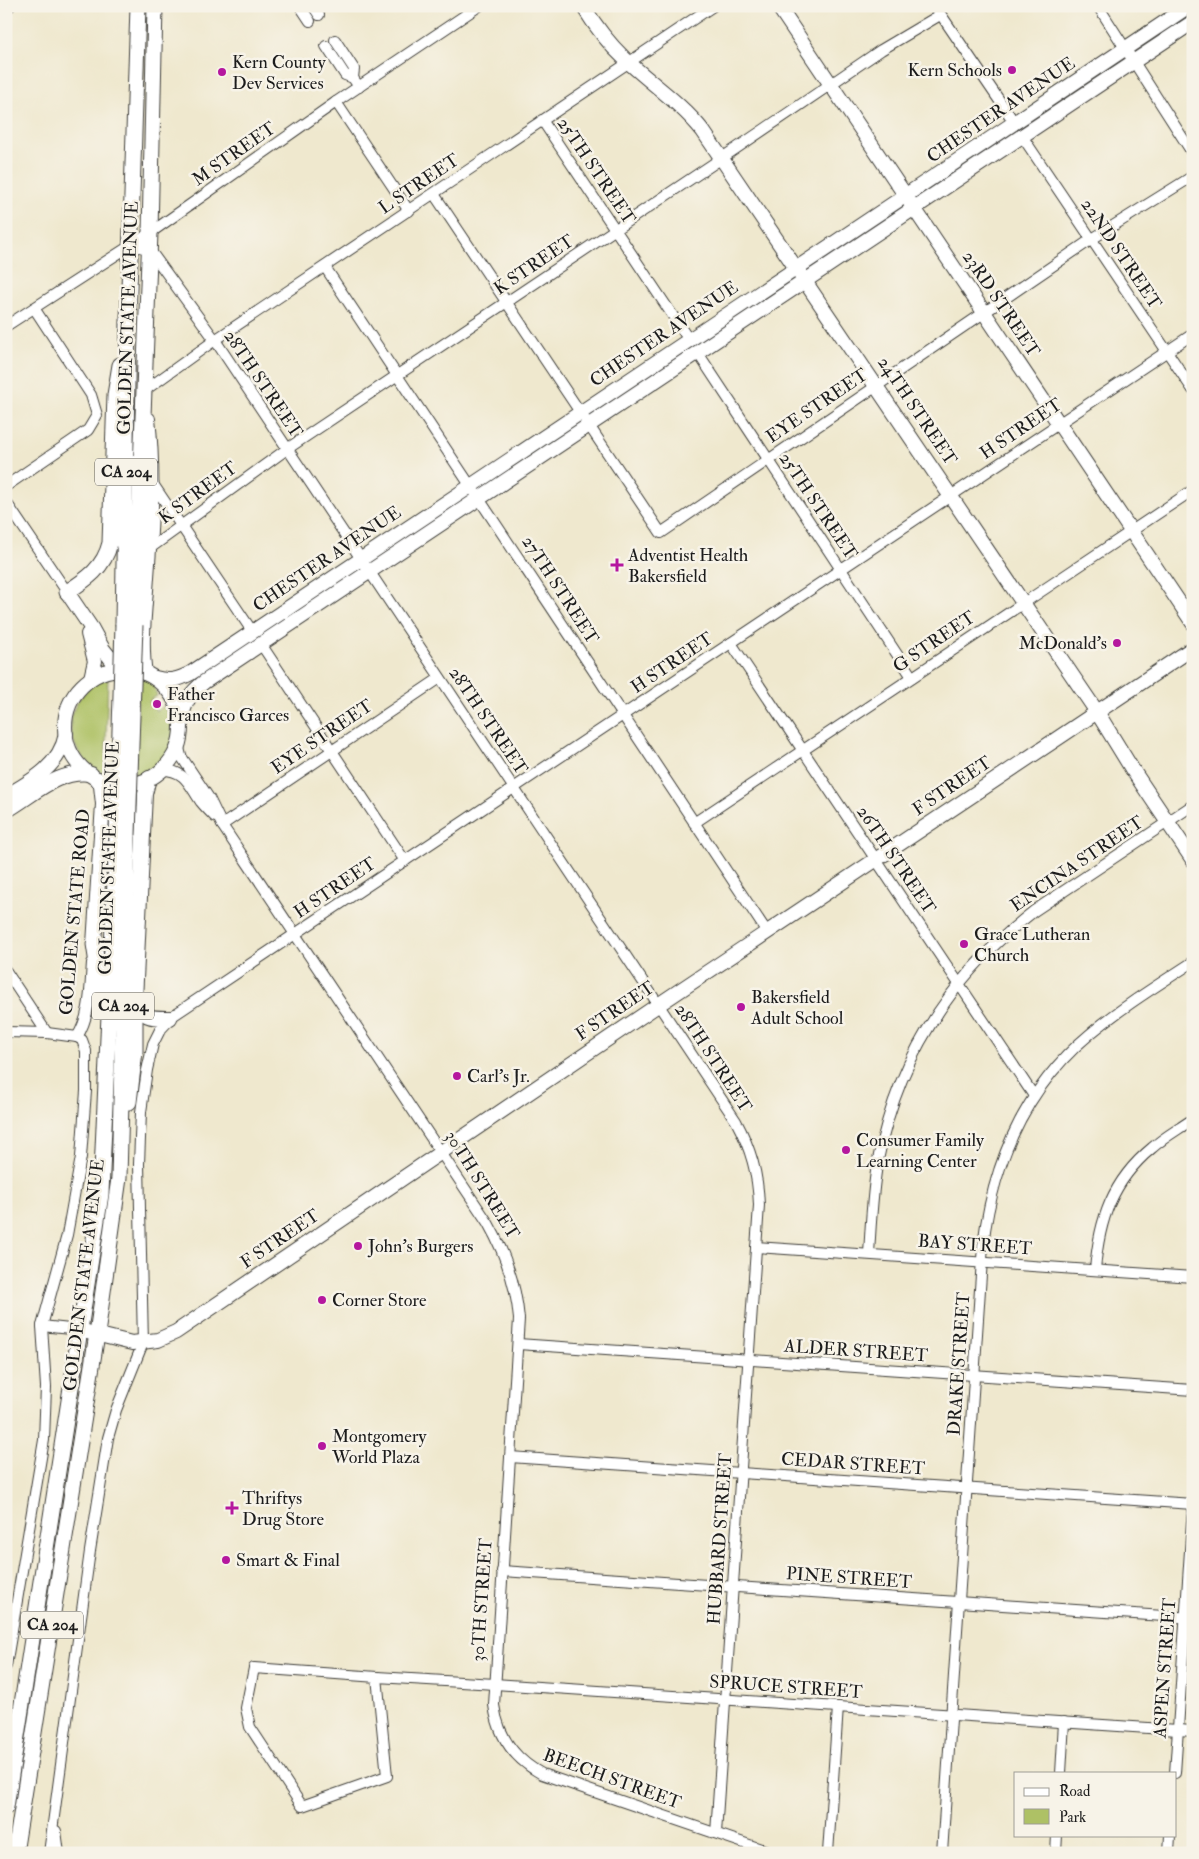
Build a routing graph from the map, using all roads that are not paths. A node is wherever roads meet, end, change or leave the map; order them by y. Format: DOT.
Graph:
graph roads {
  1 [pos="10,6"];
  2 [pos="138,6"];
  3 [pos="148,6"];
  4 [pos="155,6"];
  5 [pos="300,6"];
  6 [pos="480,6"];
  7 [pos="583,6"];
  8 [pos="713,6"];
  9 [pos="778,6"];
  10 [pos="1098,6"];
  11 [pos="1190,6"];
  12 [pos="6,9"];
  13 [pos="466,10"];
  14 [pos="938,10"];
  15 [pos="310,21"];
  16 [pos="1193,22"];
  17 [pos="336,40"];
  18 [pos="326,46"];
  19 [pos="1125,49"];
  20 [pos="154,61"];
  21 [pos="629,62"];
  22 [pos="1133,62"];
  23 [pos="356,82"];
  24 [pos="830,84"];
  25 [pos="336,102"];
  26 [pos="542,120"];
  27 [pos="1014,122"];
  28 [pos="1022,136"];
  29 [pos="1193,154"];
  30 [pos="722,158"];
  31 [pos="1193,176"];
  32 [pos="434,194"];
  33 [pos="906,196"];
  34 [pos="915,209"];
  35 [pos="409,211"];
  36 [pos="615,230"];
  37 [pos="150,233"];
  38 [pos="1092,239"];
  39 [pos="130,245"];
  40 [pos="149,249"];
  41 [pos="325,267"];
  42 [pos="797,268"];
  43 [pos="806,281"];
  44 [pos="507,303"];
  45 [pos="34,308"];
  46 [pos="732,312"];
  47 [pos="984,312"];
  48 [pos="128,321"];
  49 [pos="6,326"];
  50 [pos="1193,334"];
  51 [pos="215,340"];
  52 [pos="689,340"];
  53 [pos="1167,352"];
  54 [pos="698,353"];
  55 [pos="397,376"];
  56 [pos="876,386"];
  57 [pos="1193,390"];
  58 [pos="144,391"];
  59 [pos="580,413"];
  60 [pos="1059,424"];
  61 [pos="589,426"];
  62 [pos="287,449"];
  63 [pos="767,460"];
  64 [pos="151,480"];
  65 [pos="471,485"];
  66 [pos="6,486"];
  67 [pos="1193,490"];
  68 [pos="951,496"];
  69 [pos="480,498"];
  70 [pos="6,502"];
  71 [pos="180,525"];
  72 [pos="1131,531"];
  73 [pos="149,549"];
  74 [pos="360,559"];
  75 [pos="842,569"];
  76 [pos="370,572"];
  77 [pos="67,592"];
  78 [pos="1023,603"];
  79 [pos="81,614"];
  80 [pos="1193,623"];
  81 [pos="129,624"];
  82 [pos="252,631"];
  83 [pos="731,643"];
  84 [pos="260,644"];
  85 [pos="1193,648"];
  86 [pos="119,669"];
  87 [pos="150,675"];
  88 [pos="912,677"];
  89 [pos="91,678"];
  90 [pos="440,678"];
  91 [pos="1097,712"];
  92 [pos="622,715"];
  93 [pos="181,721"];
  94 [pos="66,733"];
  95 [pos="178,744"];
  96 [pos="802,749"];
  97 [pos="331,750"];
  98 [pos="162,770"];
  99 [pos="94,777"];
  100 [pos="149,778"];
  101 [pos="514,788"];
  102 [pos="6,796"];
  103 [pos="1193,805"];
  104 [pos="6,811"];
  105 [pos="1167,822"];
  106 [pos="694,823"];
  107 [pos="222,825"];
  108 [pos="123,836"];
  109 [pos="876,859"];
  110 [pos="1193,860"];
  111 [pos="405,861"];
  112 [pos="767,932"];
  113 [pos="295,934"];
  114 [pos="94,944"];
  115 [pos="1193,962"];
  116 [pos="6,972"];
  117 [pos="958,983"];
  118 [pos="136,1000"];
  119 [pos="658,1004"];
  120 [pos="170,1018"];
  121 [pos="6,1032"];
  122 [pos="47,1033"];
  123 [pos="77,1037"];
  124 [pos="105,1092"];
  125 [pos="1034,1096"];
  126 [pos="1193,1119"];
  127 [pos="442,1153"];
  128 [pos="119,1178"];
  129 [pos="756,1247"];
  130 [pos="869,1254"];
  131 [pos="982,1262"];
  132 [pos="1095,1270"];
  133 [pos="1193,1276"];
  134 [pos="42,1326"];
  135 [pos="80,1330"];
  136 [pos="97,1334"];
  137 [pos="143,1343"];
  138 [pos="518,1344"];
  139 [pos="748,1360"];
  140 [pos="974,1375"];
  141 [pos="1193,1390"];
  142 [pos="510,1457"];
  143 [pos="740,1473"];
  144 [pos="967,1488"];
  145 [pos="1193,1505"];
  146 [pos="502,1570"];
  147 [pos="733,1586"];
  148 [pos="959,1602"];
  149 [pos="1189,1617"];
  150 [pos="6,1666"];
  151 [pos="377,1677"];
  152 [pos="495,1684"];
  153 [pos="725,1699"];
  154 [pos="838,1707"];
  155 [pos="951,1715"];
  156 [pos="1064,1722"];
  157 [pos="1178,1730"];
  158 [pos="1193,1731"];
  159 [pos="1061,1772"];
  160 [pos="1175,1772"];
  161 [pos="6,1807"];
  162 [pos="54,1822"];
  163 [pos="716,1833"];
  164 [pos="1057,1836"];
  165 [pos="1170,1836"];
  166 [pos="16,1853"];
  167 [pos="49,1853"];
  168 [pos="59,1853"];
  169 [pos="773,1853"];
  170 [pos="828,1853"];
  171 [pos="942,1853"];
  172 [pos="1056,1853"];
  173 [pos="1169,1853"];
  1 -- 12 [label="street"];
  2 -- 39 [label="highway, GOLDEN STATE AVENUE / CA 204"];
  3 -- 20 [label="highway"];
  4 -- 20 [label="highway, GOLDEN STATE AVENUE / CA 204"];
  5 -- 15 [label="street"];
  6 -- 13 [label="street, M STREET"];
  7 -- 21 [label="main road, 24TH STREET"];
  8 -- 21 [label="street, L STREET"];
  9 -- 24 [label="main road, 23RD STREET"];
  10 -- 19 [label="street"];
  11 -- 19 [label="main road, CHESTER AVENUE"];
  13 -- 23 [label="street, M STREET"];
  14 -- 24 [label="street, K STREET"];
  14 -- 27 [label="street"];
  16 -- 22 [label="main road, CHESTER AVENUE"];
  17 -- 23 [label="street"];
  18 -- 23 [label="street"];
  19 -- 22 [label="street"];
  19 -- 27 [label="main road, CHESTER AVENUE"];
  20 -- 37 [label="highway, GOLDEN STATE AVENUE / CA 204"];
  21 -- 26 [label="street, L STREET"];
  21 -- 30 [label="main road, 24TH STREET"];
  22 -- 28 [label="main road, CHESTER AVENUE"];
  22 -- 29 [label="street"];
  23 -- 25 [label="street, M STREET"];
  24 -- 30 [label="street, K STREET"];
  24 -- 33 [label="main road, 23RD STREET"];
  25 -- 35 [label="street"];
  25 -- 37 [label="street, M STREET"];
  26 -- 32 [label="street, L STREET"];
  26 -- 36 [label="street, 25TH STREET"];
  27 -- 33 [label="main road, CHESTER AVENUE"];
  28 -- 34 [label="main road, CHESTER AVENUE"];
  28 -- 38 [label="street, 22ND STREET"];
  30 -- 36 [label="street, K STREET"];
  30 -- 42 [label="main road, 24TH STREET"];
  31 -- 38 [label="street, EYE STREET"];
  32 -- 35 [label="street, L STREET"];
  32 -- 44 [label="street"];
  33 -- 34 [label="main road, 23RD STREET"];
  33 -- 42 [label="main road, CHESTER AVENUE"];
  34 -- 43 [label="main road, CHESTER AVENUE"];
  34 -- 47 [label="main road, 23RD STREET"];
  35 -- 41 [label="street, L STREET"];
  36 -- 44 [label="street, K STREET"];
  36 -- 52 [label="street, 25TH STREET"];
  37 -- 39 [label="street, M STREET"];
  37 -- 40 [label="highway, GOLDEN STATE AVENUE / CA 204"];
  38 -- 47 [label="street, EYE STREET"];
  38 -- 53 [label="street, 22ND STREET"];
  39 -- 40 [label="street"];
  39 -- 45 [label="street, M STREET"];
  39 -- 48 [label="highway, GOLDEN STATE AVENUE / CA 204"];
  40 -- 51 [label="street, 28TH STREET"];
  40 -- 58 [label="highway, GOLDEN STATE AVENUE / CA 204"];
  41 -- 51 [label="street, L STREET"];
  41 -- 55 [label="street, 27TH STREET"];
  42 -- 43 [label="main road, 24TH STREET"];
  42 -- 46 [label="main road, CHESTER AVENUE"];
  43 -- 54 [label="main road, CHESTER AVENUE"];
  43 -- 56 [label="main road, 24TH STREET"];
  44 -- 55 [label="street, K STREET"];
  44 -- 59 [label="street"];
  45 -- 49 [label="street, M STREET"];
  45 -- 66 [label="street"];
  46 -- 52 [label="main road, CHESTER AVENUE"];
  46 -- 54 [label="main road"];
  47 -- 56 [label="street, EYE STREET"];
  47 -- 60 [label="main road, 23RD STREET"];
  48 -- 77 [label="highway"];
  48 -- 81 [label="highway, GOLDEN STATE AVENUE / CA 204"];
  50 -- 53 [label="street, H STREET"];
  51 -- 58 [label="street, L STREET"];
  51 -- 62 [label="street, 28TH STREET"];
  52 -- 59 [label="main road, CHESTER AVENUE"];
  53 -- 57 [label="street, 22ND STREET"];
  53 -- 60 [label="street, H STREET"];
  54 -- 61 [label="main road, CHESTER AVENUE"];
  54 -- 63 [label="street, 25TH STREET"];
  55 -- 62 [label="street, K STREET"];
  55 -- 65 [label="street, 27TH STREET"];
  56 -- 63 [label="street, EYE STREET"];
  56 -- 68 [label="main road, 24TH STREET"];
  58 -- 64 [label="main road"];
  58 -- 81 [label="highway, GOLDEN STATE AVENUE / CA 204"];
  59 -- 61 [label="street"];
  59 -- 65 [label="main road, CHESTER AVENUE"];
  60 -- 68 [label="street, H STREET"];
  60 -- 72 [label="main road, 23RD STREET"];
  61 -- 63 [label="street, EYE STREET"];
  61 -- 69 [label="main road, CHESTER AVENUE"];
  62 -- 71 [label="street, K STREET"];
  62 -- 74 [label="street, 28TH STREET"];
  63 -- 75 [label="street, 25TH STREET"];
  64 -- 71 [label="street"];
  64 -- 73 [label="main road"];
  65 -- 69 [label="street, 27TH STREET"];
  65 -- 74 [label="main road, CHESTER AVENUE"];
  67 -- 72 [label="street, G STREET"];
  68 -- 75 [label="street, H STREET"];
  68 -- 78 [label="main road, 24TH STREET"];
  69 -- 76 [label="main road, CHESTER AVENUE"];
  69 -- 92 [label="street, 27TH STREET"];
  70 -- 77 [label="street"];
  71 -- 73 [label="street, K STREET"];
  71 -- 82 [label="street"];
  72 -- 78 [label="street, G STREET"];
  72 -- 80 [label="main road, 23RD STREET"];
  73 -- 87 [label="main road"];
  74 -- 76 [label="street, 28TH STREET"];
  74 -- 82 [label="main road, CHESTER AVENUE"];
  75 -- 83 [label="street, H STREET"];
  75 -- 88 [label="street, 25TH STREET"];
  76 -- 84 [label="main road, CHESTER AVENUE"];
  76 -- 90 [label="street, 28TH STREET"];
  77 -- 79 [label="main road"];
  78 -- 88 [label="street, G STREET"];
  78 -- 91 [label="main road, 24TH STREET"];
  79 -- 86 [label="main road"];
  79 -- 89 [label="main road"];
  81 -- 108 [label="highway, GOLDEN STATE AVENUE / CA 204, bridge"];
  82 -- 87 [label="main road, CHESTER AVENUE"];
  83 -- 92 [label="street, H STREET"];
  83 -- 96 [label="street, 26TH STREET"];
  84 -- 93 [label="main road, CHESTER AVENUE"];
  84 -- 97 [label="street"];
  85 -- 91 [label="main road, F STREET"];
  86 -- 87 [label="main road"];
  86 -- 89 [label="main road"];
  87 -- 93 [label="main road"];
  88 -- 96 [label="street, G STREET"];
  89 -- 94 [label="main road"];
  90 -- 97 [label="street, EYE STREET"];
  90 -- 101 [label="street, 28TH STREET"];
  91 -- 105 [label="main road, 24TH STREET"];
  91 -- 109 [label="main road, F STREET"];
  92 -- 101 [label="street, H STREET"];
  92 -- 106 [label="street, 27TH STREET"];
  93 -- 95 [label="main road"];
  94 -- 99 [label="main road"];
  94 -- 102 [label="main road"];
  95 -- 98 [label="main road"];
  95 -- 107 [label="street, 30TH STREET"];
  96 -- 106 [label="street, G STREET"];
  96 -- 109 [label="street, 26TH STREET"];
  97 -- 107 [label="street, EYE STREET"];
  97 -- 111 [label="street"];
  98 -- 100 [label="main road"];
  98 -- 107 [label="street, 30TH STREET"];
  99 -- 100 [label="main road"];
  99 -- 104 [label="main road"];
  99 -- 114 [label="main road, GOLDEN STATE ROAD"];
  100 -- 118 [label="main road"];
  101 -- 111 [label="street, H STREET"];
  101 -- 119 [label="street, 28TH STREET"];
  103 -- 105 [label="street, ENCINA STREET"];
  105 -- 110 [label="main road, 24TH STREET"];
  105 -- 117 [label="street, ENCINA STREET"];
  106 -- 112 [label="street, 27TH STREET"];
  107 -- 113 [label="street, 30TH STREET"];
  108 -- 124 [label="highway, GOLDEN STATE AVENUE / CA 204"];
  108 -- 128 [label="highway, GOLDEN STATE AVENUE / CA 204"];
  109 -- 112 [label="main road, F STREET"];
  109 -- 117 [label="street, 26TH STREET"];
  111 -- 113 [label="street, H STREET"];
  112 -- 119 [label="main road, F STREET"];
  113 -- 120 [label="street, H STREET"];
  113 -- 127 [label="street, 30TH STREET"];
  114 -- 123 [label="street, GOLDEN STATE ROAD"];
  114 -- 124 [label="highway"];
  115 -- 125 [label="street, DRAKE STREET"];
  116 -- 122 [label="street"];
  117 -- 125 [label="street, 26TH STREET"];
  117 -- 130 [label="street, ENCINA STREET"];
  118 -- 120 [label="main road"];
  118 -- 128 [label="highway"];
  119 -- 127 [label="main road, F STREET"];
  119 -- 129 [label="street, 28TH STREET"];
  120 -- 137 [label="street"];
  121 -- 122 [label="street"];
  122 -- 123 [label="street"];
  123 -- 134 [label="street, GOLDEN STATE ROAD"];
  124 -- 135 [label="highway, GOLDEN STATE AVENUE / CA 204"];
  125 -- 131 [label="street, DRAKE STREET"];
  126 -- 132 [label="street"];
  127 -- 137 [label="main road, F STREET"];
  127 -- 138 [label="street, 30TH STREET"];
  128 -- 136 [label="highway, GOLDEN STATE AVENUE / CA 204"];
  129 -- 130 [label="street, BAY STREET"];
  129 -- 139 [label="street, HUBBARD STREET"];
  130 -- 131 [label="street, BAY STREET"];
  131 -- 132 [label="street, BAY STREET"];
  131 -- 140 [label="street, DRAKE STREET"];
  132 -- 133 [label="street, BAY STREET"];
  134 -- 135 [label="street, F STREET"];
  134 -- 150 [label="street, GOLDEN STATE ROAD"];
  135 -- 136 [label="main road, F STREET"];
  135 -- 161 [label="highway, GOLDEN STATE AVENUE / CA 204"];
  136 -- 137 [label="main road, F STREET"];
  136 -- 166 [label="highway, GOLDEN STATE AVENUE / CA 204"];
  137 -- 162 [label="street"];
  138 -- 139 [label="street, ALDER STREET"];
  138 -- 142 [label="street, 30TH STREET"];
  139 -- 140 [label="street, ALDER STREET"];
  139 -- 143 [label="street, HUBBARD STREET"];
  140 -- 141 [label="street, ALDER STREET"];
  140 -- 144 [label="street, DRAKE STREET"];
  142 -- 143 [label="street, CEDAR STREET"];
  142 -- 146 [label="street, 30TH STREET"];
  143 -- 144 [label="street, CEDAR STREET"];
  143 -- 147 [label="street, HUBBARD STREET"];
  144 -- 145 [label="street, CEDAR STREET"];
  144 -- 148 [label="street, DRAKE STREET"];
  145 -- 149 [label="street, ASPEN STREET"];
  146 -- 147 [label="street, PINE STREET"];
  146 -- 152 [label="street, 30TH STREET"];
  147 -- 148 [label="street, PINE STREET"];
  147 -- 153 [label="street, HUBBARD STREET"];
  148 -- 149 [label="street, PINE STREET"];
  148 -- 155 [label="street, DRAKE STREET"];
  149 -- 157 [label="street, ASPEN STREET"];
  151 -- 151 [label="street, SPRUCE STREET"];
  151 -- 152 [label="street, SPRUCE STREET"];
  152 -- 153 [label="street, SPRUCE STREET"];
  152 -- 163 [label="street, BEECH STREET"];
  153 -- 154 [label="street, SPRUCE STREET"];
  153 -- 163 [label="street, HUBBARD STREET"];
  154 -- 155 [label="street, SPRUCE STREET"];
  154 -- 170 [label="street"];
  155 -- 156 [label="street, SPRUCE STREET"];
  155 -- 171 [label="street, DRAKE STREET"];
  156 -- 157 [label="street, SPRUCE STREET"];
  156 -- 159 [label="street"];
  157 -- 158 [label="street, SPRUCE STREET"];
  157 -- 160 [label="street, ASPEN STREET"];
  162 -- 167 [label="street"];
  162 -- 168 [label="street"];
  163 -- 169 [label="street, BEECH STREET"];
  164 -- 172 [label="street"];
  165 -- 173 [label="street"];
}
